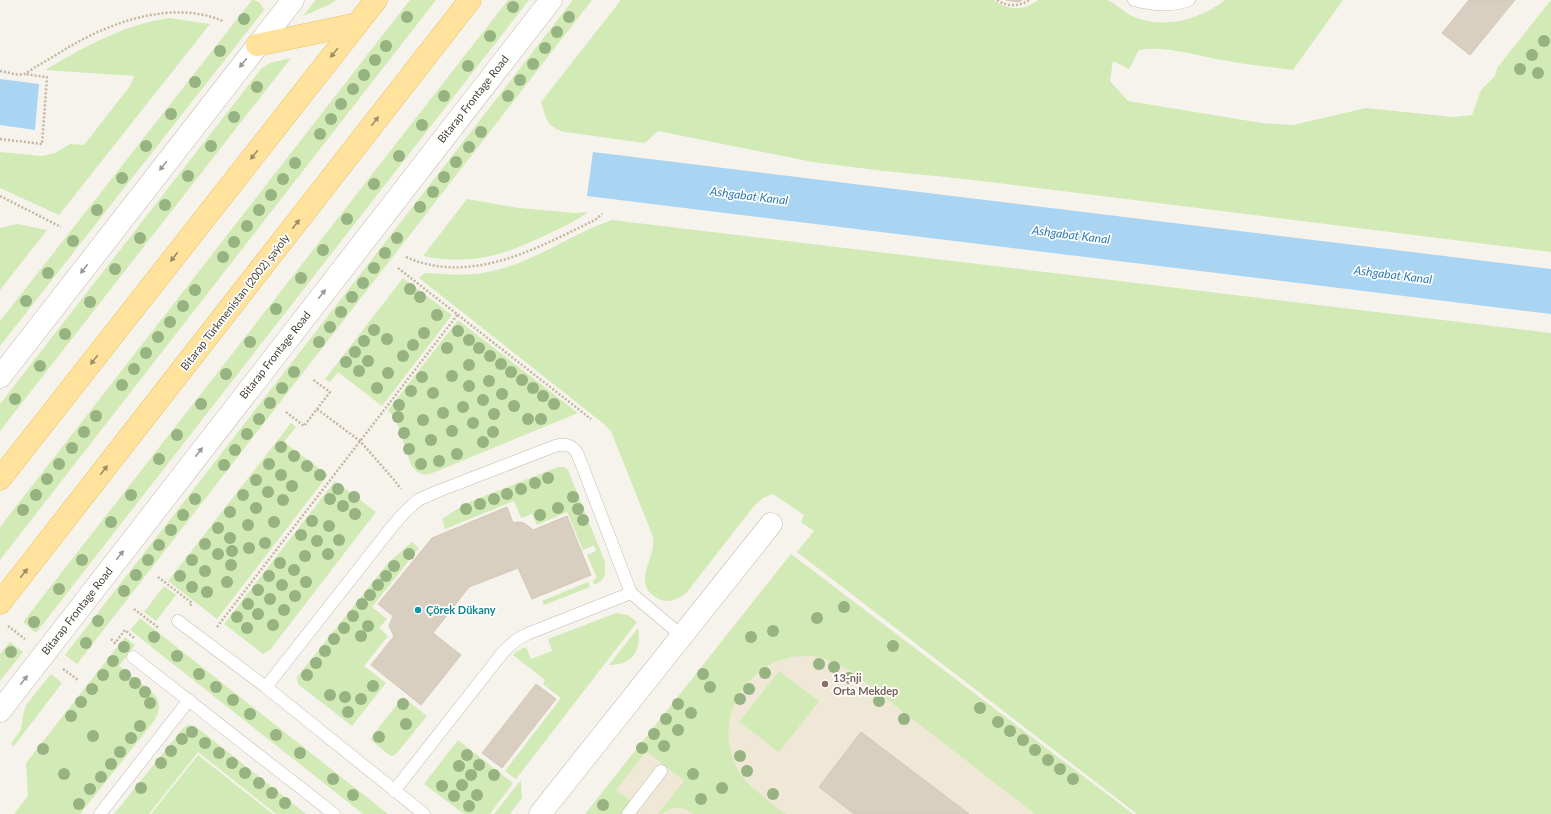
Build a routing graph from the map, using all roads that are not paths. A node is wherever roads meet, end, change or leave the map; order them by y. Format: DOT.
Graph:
graph roads {
  1 [pos="293,0"];
  2 [pos="376,0"];
  3 [pos="470,0"];
  4 [pos="551,0"];
  5 [pos="1134,0"];
  6 [pos="1190,0"];
  7 [pos="357,24"];
  8 [pos="257,45"];
  9 [pos="0,377"];
  10 [pos="0,479"];
  11 [pos="771,524"];
  12 [pos="631,593"];
  13 [pos="0,603"];
  14 [pos="178,621"];
  15 [pos="682,636"];
  16 [pos="134,657"];
  17 [pos="266,687"];
  18 [pos="189,700"];
  19 [pos="0,711"];
  20 [pos="661,772"];
  21 [pos="394,791"];
  22 [pos="100,814"];
  23 [pos="334,814"];
  24 [pos="424,814"];
  25 [pos="540,814"];
  26 [pos="628,814"];
  1 -- 8 [label="street"];
  2 -- 7 [label="main road"];
  13 -- 3 [label="main road, Bitarap Türkmenistan (2002) şaýoly, one-way"];
  19 -- 4 [label="street, Bitarap Frontage Road, one-way"];
  5 -- 6 [label="lane"];
  7 -- 8 [label="main road"];
  7 -- 10 [label="main road, one-way"];
  8 -- 9 [label="street, one-way"];
  11 -- 15 [label="street"];
  12 -- 15 [label="lane"];
  12 -- 17 [label="lane"];
  12 -- 21 [label="lane"];
  14 -- 17 [label="lane"];
  15 -- 25 [label="street"];
  16 -- 18 [label="lane"];
  17 -- 21 [label="lane"];
  18 -- 22 [label="lane"];
  18 -- 23 [label="lane"];
  20 -- 26 [label="lane"];
  21 -- 24 [label="lane"];
}
